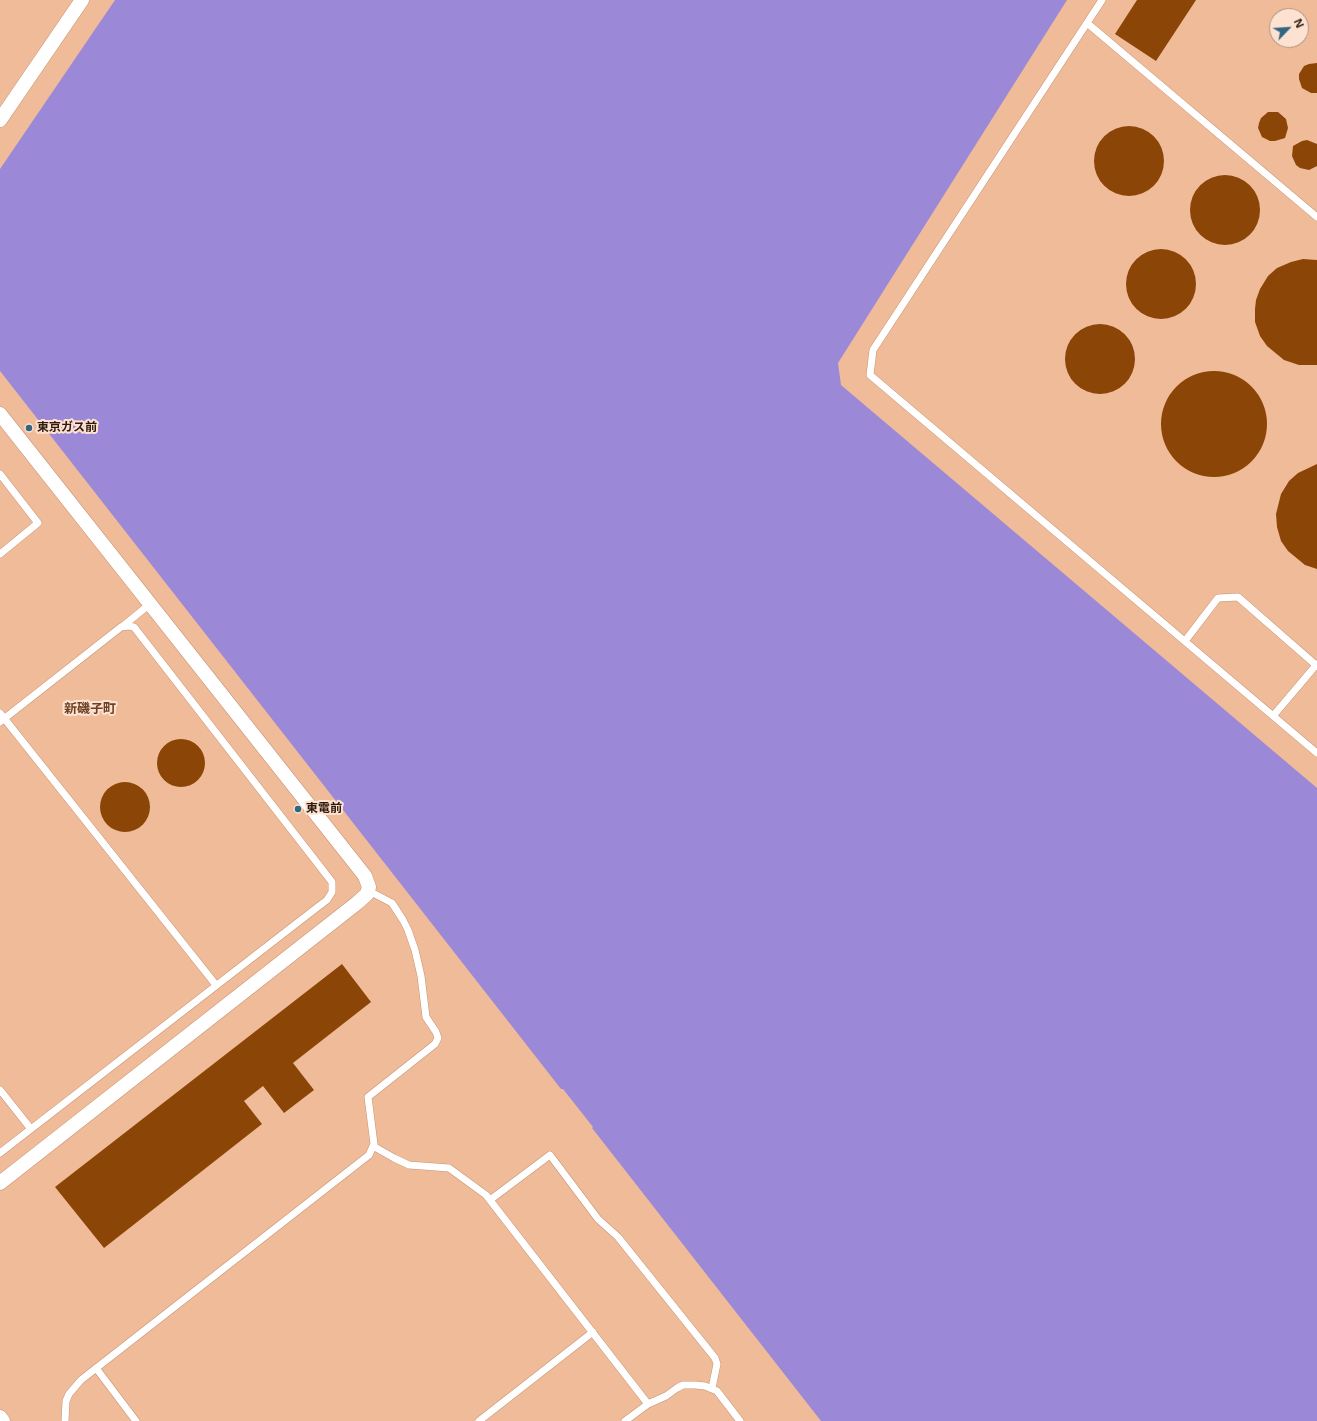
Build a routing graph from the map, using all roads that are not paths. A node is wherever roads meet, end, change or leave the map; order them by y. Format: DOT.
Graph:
graph roads {
  1 [pos="1102,0"];
  2 [pos="79,1"];
  3 [pos="1087,23"];
  4 [pos="0,120"];
  5 [pos="1317,216"];
  6 [pos="0,414"];
  7 [pos="0,474"];
  8 [pos="0,554"];
  9 [pos="150,604"];
  10 [pos="121,627"];
  11 [pos="1185,641"];
  12 [pos="1316,664"];
  13 [pos="1273,716"];
  14 [pos="1,718"];
  15 [pos="1317,753"];
  16 [pos="369,891"];
  17 [pos="216,985"];
  18 [pos="0,1090"];
  19 [pos="31,1129"];
  20 [pos="373,1146"];
  21 [pos="0,1153"];
  22 [pos="0,1183"];
  23 [pos="490,1200"];
  24 [pos="593,1332"];
  25 [pos="96,1368"];
  26 [pos="712,1388"];
  27 [pos="648,1404"];
  28 [pos="0,1417"];
  29 [pos="3,1421"];
  30 [pos="65,1421"];
  31 [pos="136,1421"];
  32 [pos="479,1421"];
  33 [pos="625,1421"];
  34 [pos="740,1421"];
  1 -- 3 [label="lane"];
  2 -- 4 [label="street"];
  3 -- 5 [label="lane"];
  3 -- 11 [label="lane"];
  6 -- 9 [label="street"];
  7 -- 8 [label="lane"];
  9 -- 10 [label="lane"];
  9 -- 16 [label="street"];
  10 -- 14 [label="lane"];
  10 -- 17 [label="lane"];
  11 -- 12 [label="lane"];
  11 -- 13 [label="lane"];
  12 -- 13 [label="lane"];
  13 -- 15 [label="lane"];
  14 -- 17 [label="lane"];
  16 -- 20 [label="lane"];
  16 -- 22 [label="street"];
  17 -- 19 [label="lane"];
  18 -- 19 [label="lane"];
  19 -- 21 [label="lane"];
  20 -- 23 [label="lane"];
  20 -- 25 [label="lane"];
  23 -- 24 [label="lane"];
  23 -- 26 [label="lane"];
  24 -- 27 [label="lane"];
  24 -- 32 [label="lane"];
  25 -- 30 [label="lane"];
  25 -- 31 [label="lane"];
  26 -- 27 [label="lane"];
  26 -- 34 [label="lane"];
  27 -- 33 [label="lane"];
  28 -- 29 [label="street"];
}
